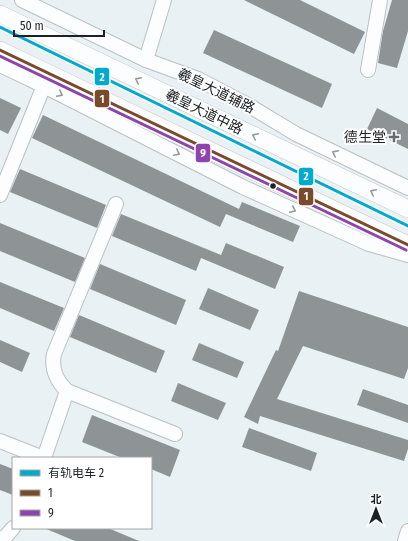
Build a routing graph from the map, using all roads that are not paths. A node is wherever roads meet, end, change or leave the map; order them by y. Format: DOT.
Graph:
graph roads {
  1 [pos="22,0"];
  2 [pos="164,0"];
  3 [pos="380,0"];
  4 [pos="0,14"];
  5 [pos="0,50"];
  6 [pos="146,60"];
  7 [pos="0,65"];
  8 [pos="368,70"];
  9 [pos="47,80"];
  10 [pos="408,188"];
  11 [pos="0,195"];
  12 [pos="116,204"];
  13 [pos="408,209"];
  14 [pos="408,245"];
  15 [pos="408,255"];
  16 [pos="67,391"];
  17 [pos="175,434"];
  18 [pos="0,441"];
  19 [pos="40,457"];
  20 [pos="43,457"];
  21 [pos="12,529"];
  22 [pos="408,531"];
  23 [pos="0,540"];
  24 [pos="405,541"];
  1 -- 6 [label="street, 羲皇大道辅路"];
  2 -- 6 [label="street"];
  3 -- 8 [label="street"];
  13 -- 4 [label="main road, 羲皇大道中路, one-way"];
  5 -- 9 [label="main road"];
  10 -- 6 [label="street, 羲皇大道辅路, one-way"];
  7 -- 9 [label="street"];
  9 -- 11 [label="street"];
  9 -- 14 [label="main road"];
  9 -- 15 [label="street, one-way"];
  12 -- 16 [label="street"];
  16 -- 17 [label="street"];
  16 -- 20 [label="street"];
  18 -- 19 [label="street"];
  21 -- 23 [label="street"];
  22 -- 24 [label="street"];
}
